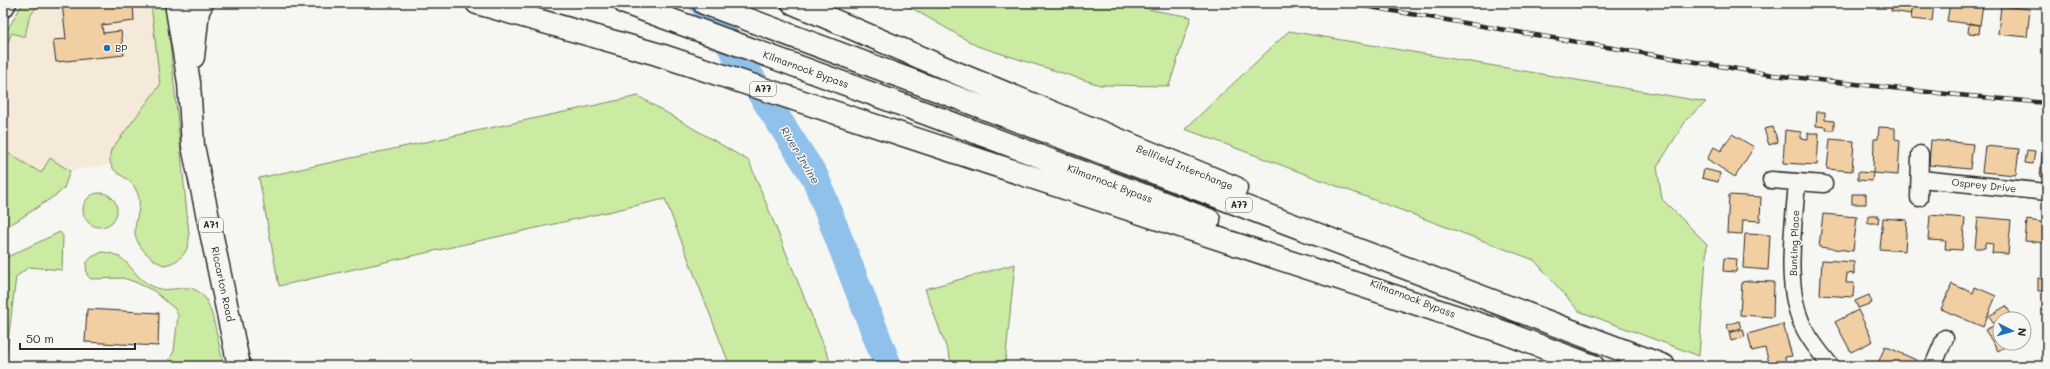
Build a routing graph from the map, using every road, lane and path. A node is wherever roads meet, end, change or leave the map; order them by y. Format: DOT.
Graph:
graph roads {
  1 [pos="5,3"];
  2 [pos="176,3"];
  3 [pos="202,3"];
  4 [pos="477,3"];
  5 [pos="704,3"];
  6 [pos="793,3"];
  7 [pos="3,6"];
  8 [pos="632,6"];
  9 [pos="189,83"];
  10 [pos="1920,154"];
  11 [pos="1921,179"];
  12 [pos="1771,180"];
  13 [pos="1797,182"];
  14 [pos="1824,184"];
  15 [pos="2047,192"];
  16 [pos="1918,198"];
  17 [pos="1520,312"];
  18 [pos="1512,335"];
  19 [pos="1945,338"];
  20 [pos="239,366"];
  21 [pos="1593,366"];
  22 [pos="1664,366"];
  23 [pos="1831,366"];
  24 [pos="1933,366"];
  1 -- 7 [label="main road"];
  2 -- 9 [label="main road, Riccarton Road / A71"];
  3 -- 9 [label="main road, Riccarton Road / A71"];
  4 -- 18 [label="main road, A77"];
  5 -- 17 [label="main road, A77"];
  6 -- 17 [label="main road, Bellfield Interchange / A77"];
  8 -- 18 [label="main road, Kilmarnock Bypass / A77"];
  9 -- 20 [label="main road, Riccarton Road / A71"];
  10 -- 11 [label="street"];
  11 -- 15 [label="street, Osprey Drive"];
  11 -- 16 [label="street"];
  12 -- 13 [label="street"];
  13 -- 14 [label="street"];
  13 -- 23 [label="street, Bunting Place"];
  17 -- 22 [label="main road, A77"];
  18 -- 21 [label="main road, Kilmarnock Bypass / A77"];
  19 -- 24 [label="street"];
}
